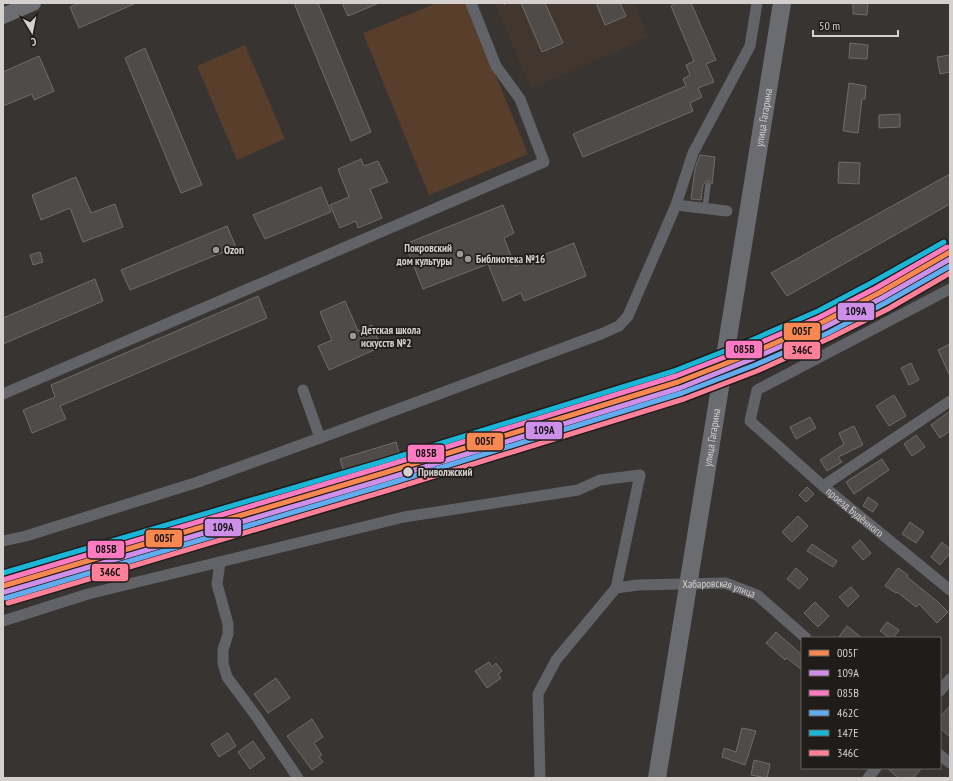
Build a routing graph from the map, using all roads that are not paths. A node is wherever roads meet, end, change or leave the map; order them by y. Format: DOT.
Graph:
graph roads {
  1 [pos="33,3"];
  2 [pos="471,3"];
  3 [pos="757,3"];
  4 [pos="782,3"];
  5 [pos="3,16"];
  6 [pos="708,185"];
  7 [pos="676,205"];
  8 [pos="705,208"];
  9 [pos="727,211"];
  10 [pos="950,289"];
  11 [pos="303,390"];
  12 [pos="3,394"];
  13 [pos="950,401"];
  14 [pos="320,438"];
  15 [pos="823,486"];
  16 [pos="3,541"];
  17 [pos="220,562"];
  18 [pos="616,588"];
  19 [pos="950,590"];
  20 [pos="3,621"];
  21 [pos="805,637"];
  22 [pos="950,679"];
  23 [pos="941,690"];
  24 [pos="941,756"];
  25 [pos="950,763"];
  26 [pos="875,769"];
  27 [pos="298,778"];
  28 [pos="540,778"];
  29 [pos="657,778"];
  30 [pos="868,778"];
  1 -- 5 [label="street"];
  2 -- 12 [label="street"];
  3 -- 7 [label="street"];
  4 -- 29 [label="main road, улица Гагарина, bridge"];
  6 -- 8 [label="lane"];
  7 -- 8 [label="street"];
  7 -- 14 [label="street"];
  8 -- 9 [label="street"];
  10 -- 15 [label="street"];
  11 -- 14 [label="street"];
  13 -- 15 [label="street, проезд Будённого"];
  14 -- 16 [label="street"];
  15 -- 19 [label="street, проезд Будённого"];
  17 -- 18 [label="street"];
  17 -- 20 [label="street"];
  17 -- 27 [label="street"];
  18 -- 21 [label="street, Хабаровская улица"];
  18 -- 28 [label="street"];
  22 -- 23 [label="street"];
  24 -- 25 [label="street"];
  26 -- 30 [label="street"];
}
